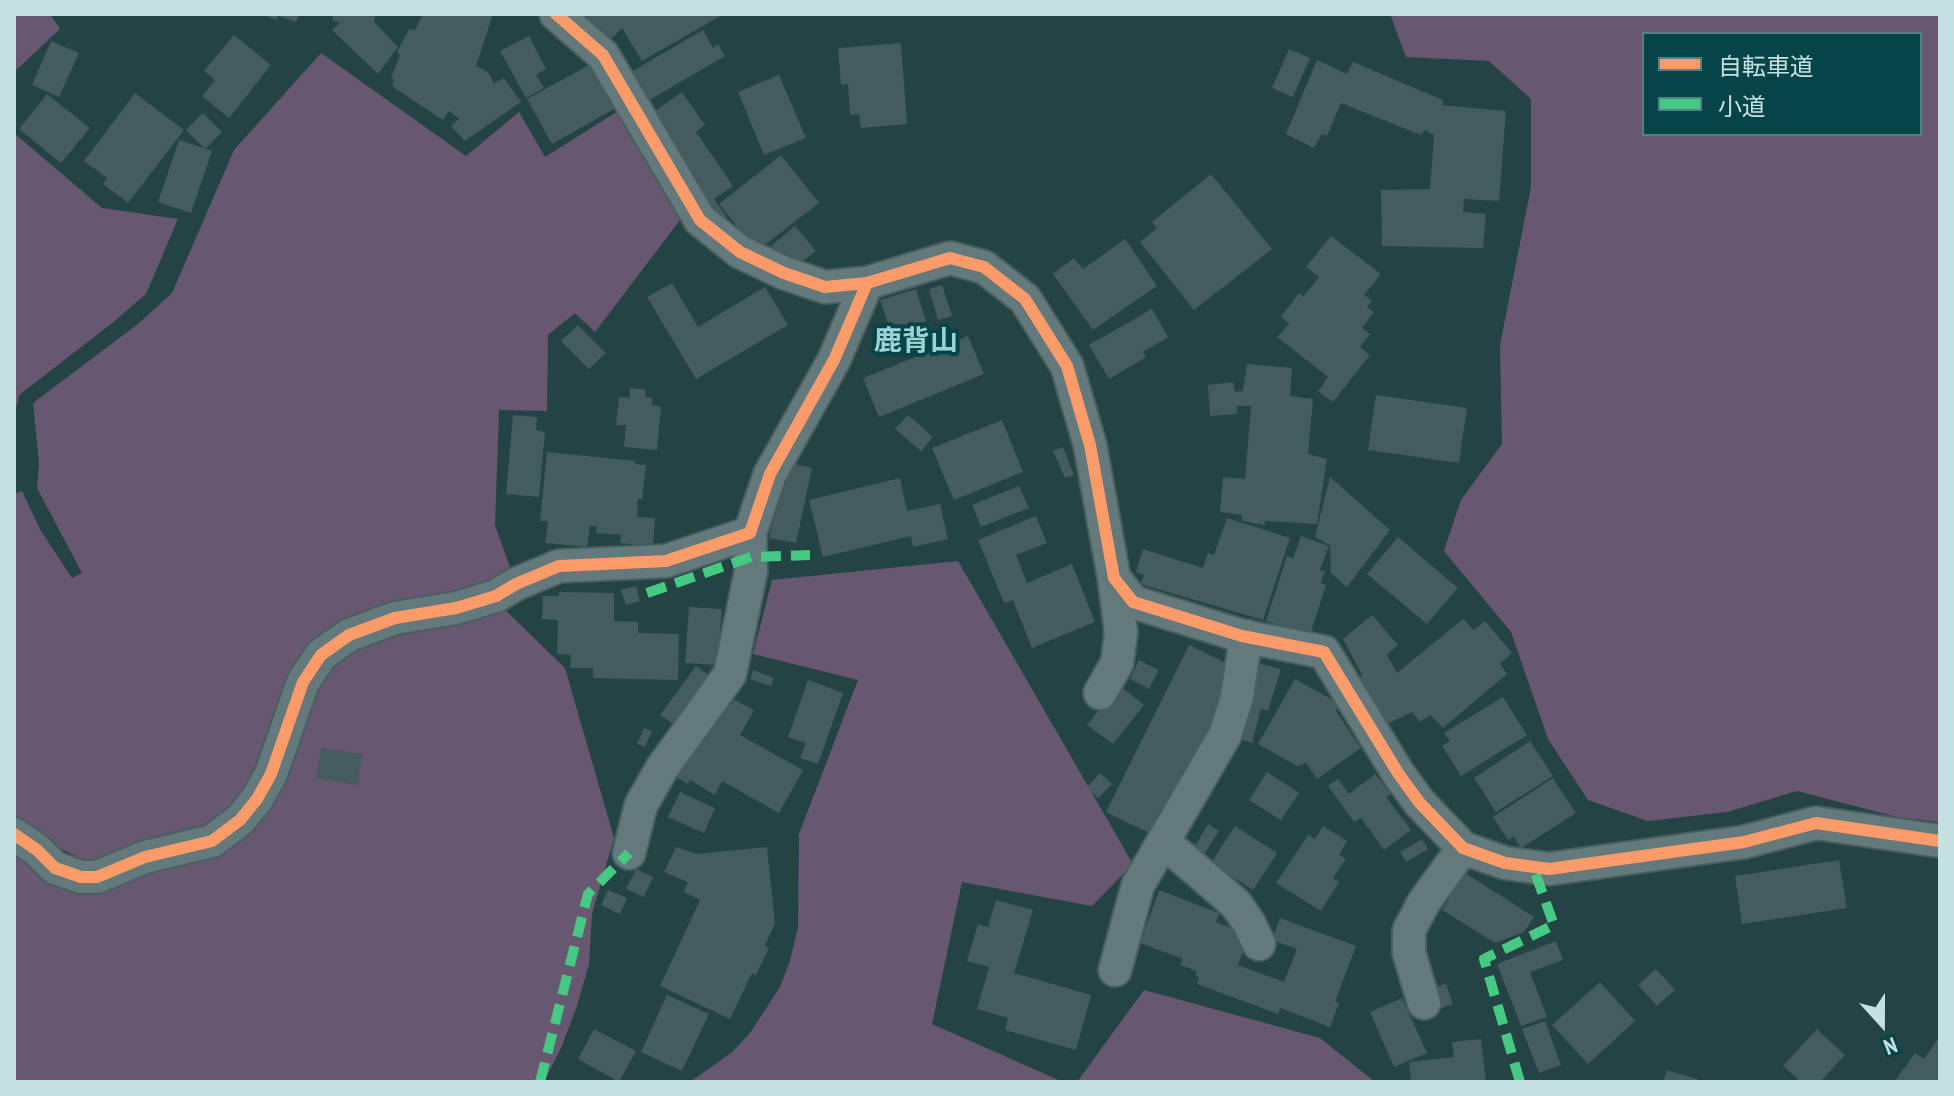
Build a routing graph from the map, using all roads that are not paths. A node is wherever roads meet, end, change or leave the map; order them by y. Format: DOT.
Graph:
graph roads {
  1 [pos="556,14"];
  2 [pos="867,283"];
  3 [pos="750,533"];
  4 [pos="1114,578"];
  5 [pos="1246,636"];
  6 [pos="1100,693"];
  7 [pos="14,834"];
  8 [pos="1940,841"];
  9 [pos="1164,842"];
  10 [pos="1463,848"];
  11 [pos="629,853"];
  12 [pos="1259,944"];
  13 [pos="1115,970"];
  14 [pos="1424,1003"];
  1 -- 2 [label="street"];
  2 -- 3 [label="street"];
  2 -- 4 [label="street"];
  3 -- 7 [label="street"];
  3 -- 11 [label="street"];
  4 -- 5 [label="street"];
  4 -- 6 [label="street"];
  5 -- 9 [label="street"];
  5 -- 10 [label="street"];
  8 -- 10 [label="street"];
  9 -- 12 [label="street"];
  9 -- 13 [label="street"];
  10 -- 14 [label="street"];
}
